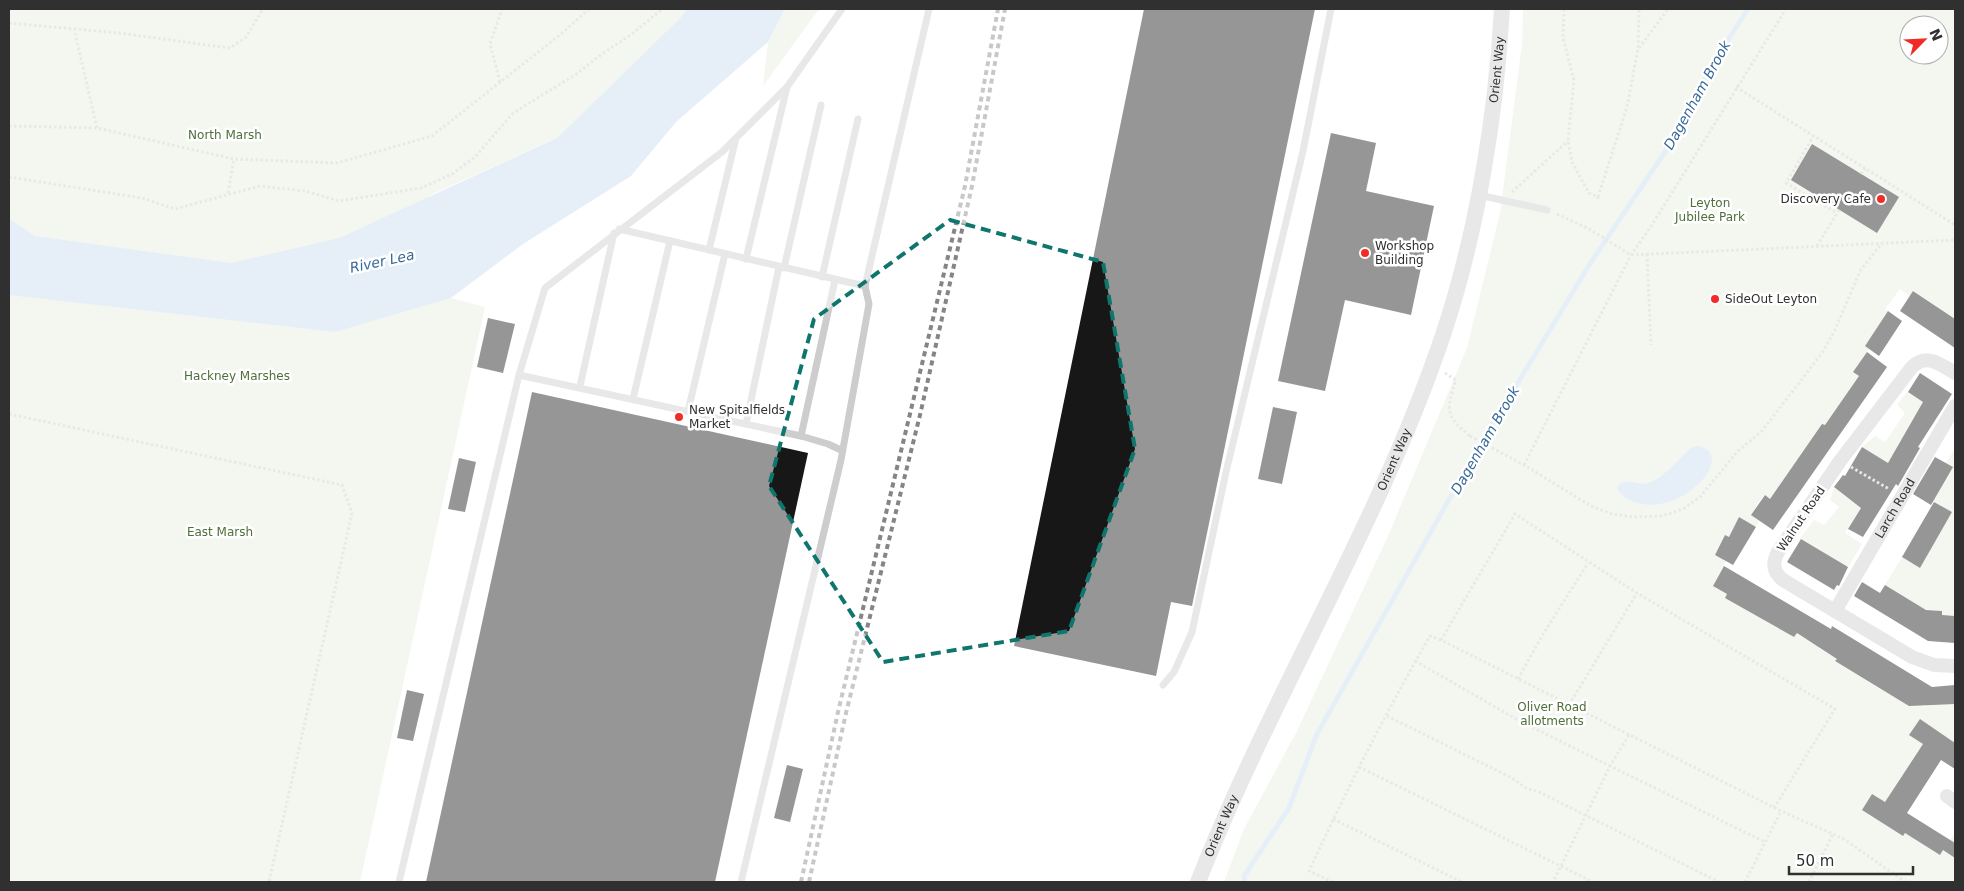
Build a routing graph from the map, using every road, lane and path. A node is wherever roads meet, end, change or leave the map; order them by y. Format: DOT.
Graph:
graph roads {
  1 [pos="262,9"];
  2 [pos="502,9"];
  3 [pos="589,9"];
  4 [pos="662,9"];
  5 [pos="842,9"];
  6 [pos="929,9"];
  7 [pos="1331,9"];
  8 [pos="1502,9"];
  9 [pos="1564,9"];
  10 [pos="1639,9"];
  11 [pos="1668,9"];
  12 [pos="1786,9"];
  13 [pos="9,23"];
  14 [pos="75,33"];
  15 [pos="1638,49"];
  16 [pos="500,82"];
  17 [pos="787,87"];
  18 [pos="1736,87"];
  19 [pos="821,105"];
  20 [pos="858,120"];
  21 [pos="9,126"];
  22 [pos="97,128"];
  23 [pos="1814,135"];
  24 [pos="736,138"];
  25 [pos="1568,140"];
  26 [pos="234,159"];
  27 [pos="1865,168"];
  28 [pos="1862,174"];
  29 [pos="9,177"];
  30 [pos="1512,192"];
  31 [pos="228,193"];
  32 [pos="1479,195"];
  33 [pos="1547,210"];
  34 [pos="1955,225"];
  35 [pos="617,231"];
  36 [pos="1955,240"];
  37 [pos="670,241"];
  38 [pos="1882,243"];
  39 [pos="1817,246"];
  40 [pos="709,250"];
  41 [pos="725,254"];
  42 [pos="1632,254"];
  43 [pos="1646,254"];
  44 [pos="746,259"];
  45 [pos="782,267"];
  46 [pos="822,277"];
  47 [pos="835,280"];
  48 [pos="864,286"];
  49 [pos="1651,344"];
  50 [pos="1441,371"];
  51 [pos="1955,373"];
  52 [pos="519,375"];
  53 [pos="580,386"];
  54 [pos="633,399"];
  55 [pos="1955,406"];
  56 [pos="688,411"];
  57 [pos="9,414"];
  58 [pos="746,424"];
  59 [pos="801,436"];
  60 [pos="841,450"];
  61 [pos="1840,461"];
  62 [pos="1524,465"];
  63 [pos="1901,496"];
  64 [pos="1588,562"];
  65 [pos="1637,593"];
  66 [pos="1835,611"];
  67 [pos="1441,640"];
  68 [pos="1415,661"];
  69 [pos="1955,666"];
  70 [pos="1518,679"];
  71 [pos="1164,685"];
  72 [pos="1569,704"];
  73 [pos="1387,716"];
  74 [pos="1629,735"];
  75 [pos="1610,766"];
  76 [pos="1359,767"];
  77 [pos="1774,808"];
  78 [pos="1781,811"];
  79 [pos="1587,816"];
  80 [pos="1333,819"];
  81 [pos="1834,834"];
  82 [pos="1766,842"];
  83 [pos="1561,866"];
  84 [pos="269,882"];
  85 [pos="398,882"];
  86 [pos="741,882"];
  87 [pos="1198,882"];
  88 [pos="1333,882"];
  89 [pos="1462,882"];
  90 [pos="1553,882"];
  91 [pos="1593,882"];
  92 [pos="1719,882"];
  93 [pos="1745,882"];
  94 [pos="1810,882"];
  95 [pos="1905,882"];
  1 -- 13 [label="path"];
  2 -- 16 [label="path"];
  3 -- 16 [label="path"];
  4 -- 31 [label="path"];
  5 -- 17 [label="lane"];
  6 -- 48 [label="lane"];
  7 -- 71 [label="lane"];
  8 -- 32 [label="street, Orient Way"];
  9 -- 25 [label="path"];
  10 -- 15 [label="path"];
  11 -- 15 [label="path"];
  12 -- 18 [label="path"];
  14 -- 22 [label="path"];
  15 -- 25 [label="path"];
  16 -- 26 [label="path"];
  17 -- 24 [label="lane"];
  17 -- 44 [label="lane"];
  18 -- 23 [label="path"];
  18 -- 42 [label="path"];
  19 -- 45 [label="lane"];
  20 -- 46 [label="lane"];
  21 -- 22 [label="path"];
  22 -- 26 [label="path"];
  23 -- 27 [label="path"];
  23 -- 39 [label="path"];
  24 -- 35 [label="lane"];
  24 -- 40 [label="lane"];
  25 -- 30 [label="path"];
  26 -- 31 [label="path"];
  27 -- 28 [label="path"];
  27 -- 34 [label="path"];
  29 -- 31 [label="path"];
  32 -- 33 [label="lane"];
  32 -- 87 [label="street, Orient Way"];
  33 -- 42 [label="path"];
  35 -- 37 [label="lane"];
  35 -- 52 [label="lane"];
  35 -- 53 [label="lane"];
  36 -- 38 [label="path"];
  37 -- 40 [label="lane"];
  37 -- 54 [label="lane"];
  38 -- 39 [label="path"];
  38 -- 62 [label="path"];
  39 -- 43 [label="path"];
  40 -- 41 [label="lane"];
  41 -- 44 [label="lane"];
  41 -- 56 [label="lane"];
  42 -- 43 [label="path"];
  42 -- 62 [label="path"];
  43 -- 49 [label="path"];
  44 -- 45 [label="lane"];
  45 -- 46 [label="lane"];
  45 -- 58 [label="lane"];
  46 -- 47 [label="lane"];
  47 -- 48 [label="lane"];
  47 -- 59 [label="lane"];
  48 -- 60 [label="lane"];
  50 -- 62 [label="path"];
  51 -- 61 [label="street, Walnut Road"];
  52 -- 53 [label="lane"];
  52 -- 85 [label="lane"];
  53 -- 54 [label="lane"];
  54 -- 56 [label="lane"];
  55 -- 63 [label="street, Larch Road"];
  56 -- 58 [label="lane"];
  57 -- 84 [label="path"];
  58 -- 59 [label="lane"];
  59 -- 60 [label="lane"];
  60 -- 86 [label="lane"];
  61 -- 63 [label="path"];
  61 -- 66 [label="street, Walnut Road"];
  63 -- 66 [label="street, Larch Road"];
  64 -- 65 [label="path"];
  64 -- 67 [label="path"];
  64 -- 70 [label="path"];
  65 -- 72 [label="path"];
  65 -- 77 [label="path"];
  66 -- 69 [label="street, Walnut Road"];
  67 -- 68 [label="path"];
  67 -- 70 [label="path"];
  68 -- 73 [label="path"];
  68 -- 75 [label="path"];
  70 -- 72 [label="path"];
  72 -- 74 [label="path"];
  73 -- 76 [label="path"];
  73 -- 79 [label="path"];
  74 -- 75 [label="path"];
  74 -- 77 [label="path"];
  75 -- 79 [label="path"];
  75 -- 82 [label="path"];
  76 -- 80 [label="path"];
  76 -- 83 [label="path"];
  77 -- 78 [label="path"];
  78 -- 81 [label="path"];
  78 -- 82 [label="path"];
  79 -- 83 [label="path"];
  79 -- 92 [label="path"];
  80 -- 88 [label="path"];
  80 -- 89 [label="path"];
  81 -- 94 [label="path"];
  81 -- 95 [label="path"];
  82 -- 93 [label="path"];
  83 -- 90 [label="path"];
  83 -- 91 [label="path"];
}
